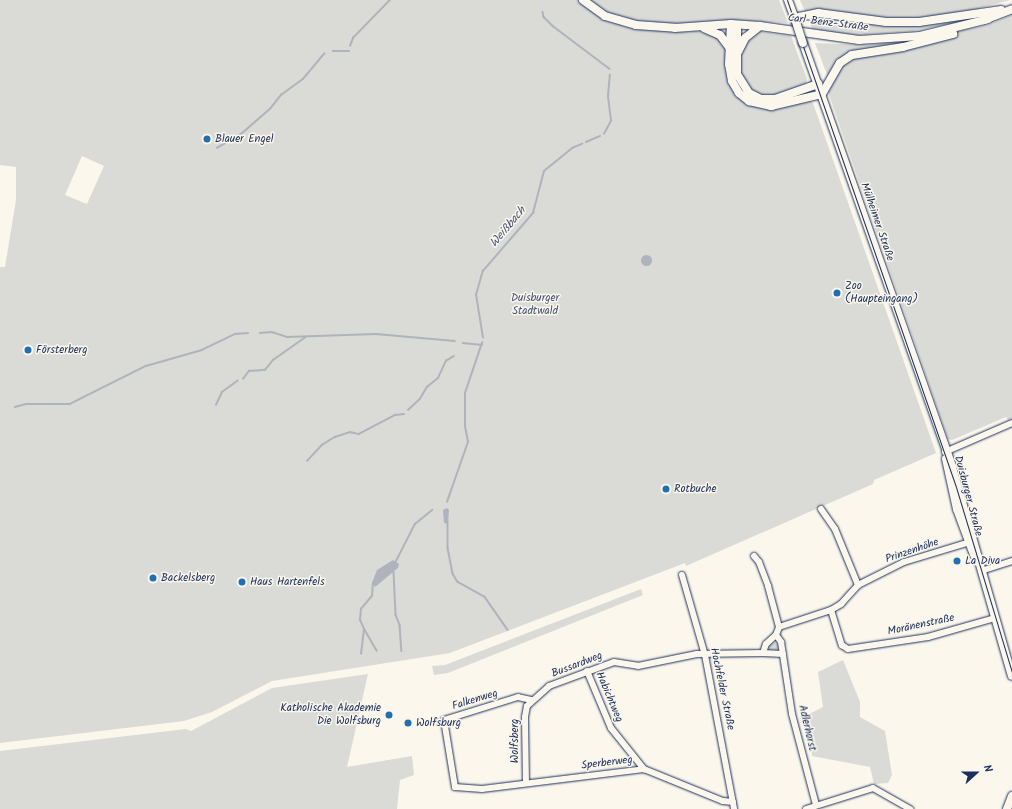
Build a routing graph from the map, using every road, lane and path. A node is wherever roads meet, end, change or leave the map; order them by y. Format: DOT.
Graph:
graph roads {
  1 [pos="583,0"];
  2 [pos="788,0"];
  3 [pos="1012,8"];
  4 [pos="988,19"];
  5 [pos="795,20"];
  6 [pos="734,25"];
  7 [pos="760,26"];
  8 [pos="701,27"];
  9 [pos="729,47"];
  10 [pos="736,60"];
  11 [pos="818,84"];
  12 [pos="822,94"];
  13 [pos="1012,423"];
  14 [pos="945,452"];
  15 [pos="821,509"];
  16 [pos="972,542"];
  17 [pos="754,556"];
  18 [pos="1012,561"];
  19 [pos="981,571"];
  20 [pos="682,575"];
  21 [pos="858,585"];
  22 [pos="831,610"];
  23 [pos="995,618"];
  24 [pos="779,627"];
  25 [pos="776,635"];
  26 [pos="763,653"];
  27 [pos="783,654"];
  28 [pos="705,655"];
  29 [pos="587,671"];
  30 [pos="1012,676"];
  31 [pos="531,700"];
  32 [pos="644,769"];
  33 [pos="526,783"];
  34 [pos="1012,796"];
  35 [pos="733,802"];
  36 [pos="816,805"];
  37 [pos="734,809"];
  38 [pos="806,809"];
  39 [pos="910,809"];
  40 [pos="1007,809"];
  1 -- 8 [label="main road, Carl-Benz-Straße"];
  2 -- 5 [label="main road, Mülheimer Straße"];
  3 -- 4 [label="main road, Carl-Benz-Straße"];
  3 -- 5 [label="main road"];
  4 -- 7 [label="main road, Carl-Benz-Straße"];
  4 -- 12 [label="main road, Carl-Benz-Straße"];
  5 -- 11 [label="main road, Mülheimer Straße, bridge"];
  6 -- 7 [label="main road, Carl-Benz-Straße"];
  6 -- 8 [label="main road, Carl-Benz-Straße"];
  6 -- 9 [label="main road"];
  6 -- 10 [label="main road"];
  7 -- 10 [label="main road"];
  8 -- 9 [label="main road"];
  9 -- 12 [label="main road"];
  10 -- 11 [label="main road"];
  11 -- 12 [label="main road, Mülheimer Straße"];
  12 -- 14 [label="main road, Mülheimer Straße"];
  13 -- 14 [label="street"];
  14 -- 16 [label="main road, Duisburger Straße"];
  15 -- 21 [label="street"];
  16 -- 19 [label="main road, Duisburger Straße"];
  16 -- 21 [label="street, Prinzenhöhe"];
  17 -- 24 [label="street"];
  18 -- 19 [label="street"];
  19 -- 23 [label="main road, Duisburger Straße"];
  20 -- 28 [label="street, Hochfelder Straße"];
  21 -- 22 [label="street, Prinzenhöhe"];
  22 -- 23 [label="street, Moränenstraße"];
  22 -- 24 [label="street, Prinzenhöhe"];
  23 -- 30 [label="main road, Duisburger Straße"];
  24 -- 25 [label="street"];
  25 -- 26 [label="street"];
  25 -- 27 [label="street"];
  26 -- 27 [label="street"];
  26 -- 28 [label="street"];
  27 -- 36 [label="street, Adlerhorst"];
  28 -- 29 [label="street, Bussardweg"];
  28 -- 35 [label="street, Hochfelder Straße"];
  29 -- 31 [label="street, Bussardweg"];
  29 -- 32 [label="street, Habichtweg"];
  31 -- 33 [label="street, Wolfsberg"];
  31 -- 33 [label="street, Falkenweg"];
  32 -- 33 [label="street, Sperberweg"];
  32 -- 35 [label="street, Sperberweg"];
  34 -- 40 [label="main road"];
  35 -- 37 [label="street, Hochfelder Straße"];
  36 -- 38 [label="street"];
  36 -- 39 [label="street"];
}
